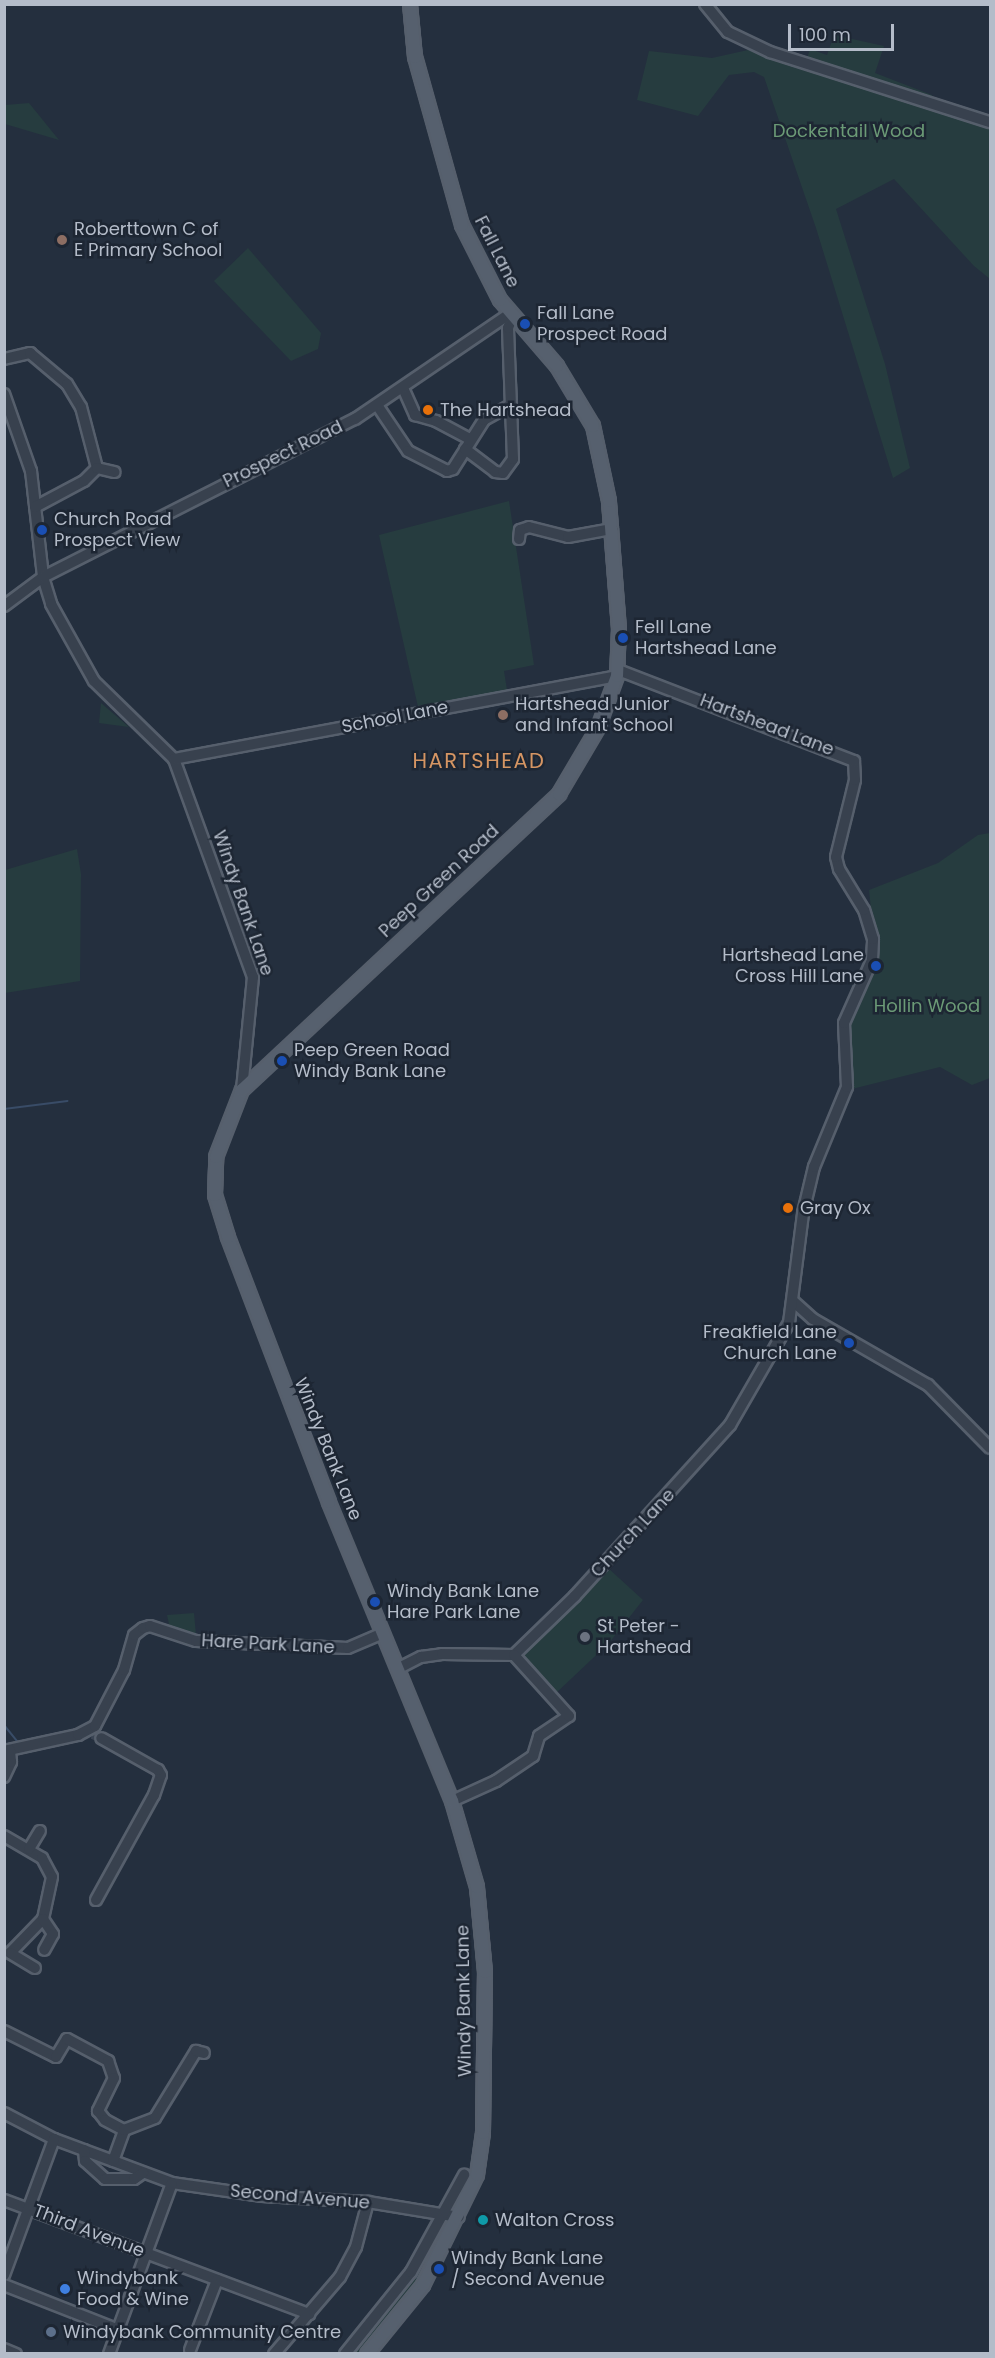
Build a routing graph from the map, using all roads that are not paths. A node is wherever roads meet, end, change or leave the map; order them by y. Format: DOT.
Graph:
graph roads {
  1 [pos="410,4"];
  2 [pos="705,4"];
  3 [pos="990,122"];
  4 [pos="512,314"];
  5 [pos="4,359"];
  6 [pos="403,388"];
  7 [pos="4,394"];
  8 [pos="377,405"];
  9 [pos="511,405"];
  10 [pos="468,444"];
  11 [pos="97,468"];
  12 [pos="115,472"];
  13 [pos="35,507"];
  14 [pos="612,529"];
  15 [pos="519,530"];
  16 [pos="44,577"];
  17 [pos="4,606"];
  18 [pos="617,673"];
  19 [pos="174,759"];
  20 [pos="242,1090"];
  21 [pos="794,1302"];
  22 [pos="813,1319"];
  23 [pos="789,1323"];
  24 [pos="990,1449"];
  25 [pos="383,1632"];
  26 [pos="514,1655"];
  27 [pos="399,1668"];
  28 [pos="94,1734"];
  29 [pos="8,1751"];
  30 [pos="4,1777"];
  31 [pos="452,1801"];
  32 [pos="40,1831"];
  33 [pos="4,1836"];
  34 [pos="29,1849"];
  35 [pos="96,1900"];
  36 [pos="43,1919"];
  37 [pos="44,1950"];
  38 [pos="7,1951"];
  39 [pos="35,1968"];
  40 [pos="4,2031"];
  41 [pos="204,2052"];
  42 [pos="4,2113"];
  43 [pos="124,2130"];
  44 [pos="54,2139"];
  45 [pos="84,2151"];
  46 [pos="113,2161"];
  47 [pos="142,2173"];
  48 [pos="464,2175"];
  49 [pos="172,2183"];
  50 [pos="4,2200"];
  51 [pos="369,2202"];
  52 [pos="29,2209"];
  53 [pos="446,2214"];
  54 [pos="459,2217"];
  55 [pos="147,2253"];
  56 [pos="4,2275"];
  57 [pos="218,2280"];
  58 [pos="4,2285"];
  59 [pos="309,2314"];
  60 [pos="119,2330"];
  61 [pos="4,2349"];
  62 [pos="190,2350"];
  63 [pos="16,2354"];
  64 [pos="110,2354"];
  65 [pos="274,2354"];
  66 [pos="345,2354"];
  67 [pos="368,2354"];
  1 -- 4 [label="main road, Fall Lane"];
  2 -- 3 [label="street"];
  4 -- 6 [label="street, Prospect Road"];
  4 -- 9 [label="street"];
  4 -- 14 [label="main road, Fall Lane"];
  5 -- 11 [label="street"];
  6 -- 8 [label="street, Prospect Road"];
  6 -- 10 [label="street"];
  7 -- 13 [label="street, Windy Bank Lane"];
  8 -- 10 [label="street"];
  8 -- 16 [label="street, Prospect Road"];
  9 -- 10 [label="street"];
  9 -- 10 [label="street"];
  11 -- 12 [label="street"];
  11 -- 13 [label="street"];
  13 -- 16 [label="street, Windy Bank Lane"];
  14 -- 15 [label="street"];
  14 -- 18 [label="main road, Fall Lane"];
  16 -- 17 [label="street, Prospect Road"];
  16 -- 19 [label="street, Windy Bank Lane"];
  18 -- 19 [label="street, School Lane"];
  18 -- 20 [label="main road, Peep Green Road"];
  18 -- 21 [label="street, Hartshead Lane"];
  19 -- 20 [label="street, Windy Bank Lane"];
  20 -- 25 [label="main road, Windy Bank Lane"];
  21 -- 22 [label="street"];
  21 -- 23 [label="street, Hartshead Lane"];
  22 -- 23 [label="street"];
  22 -- 24 [label="street"];
  23 -- 26 [label="street, Church Lane"];
  25 -- 27 [label="main road, Windy Bank Lane"];
  25 -- 28 [label="street, Hare Park Lane"];
  26 -- 27 [label="street"];
  26 -- 31 [label="street"];
  27 -- 31 [label="main road, Windy Bank Lane"];
  28 -- 29 [label="street"];
  28 -- 35 [label="street"];
  29 -- 30 [label="street"];
  31 -- 54 [label="main road, Windy Bank Lane"];
  32 -- 34 [label="street"];
  33 -- 34 [label="street"];
  34 -- 36 [label="street"];
  36 -- 37 [label="street"];
  36 -- 38 [label="street"];
  38 -- 39 [label="street"];
  40 -- 43 [label="street"];
  41 -- 43 [label="street"];
  42 -- 44 [label="street, Second Avenue"];
  43 -- 46 [label="street"];
  44 -- 45 [label="street, Second Avenue"];
  44 -- 52 [label="street"];
  45 -- 46 [label="street, Second Avenue"];
  45 -- 47 [label="street"];
  46 -- 47 [label="street, Second Avenue"];
  47 -- 49 [label="street, Second Avenue"];
  48 -- 53 [label="street"];
  49 -- 51 [label="street, Second Avenue"];
  49 -- 55 [label="street"];
  50 -- 52 [label="street, Third Avenue"];
  51 -- 53 [label="street, Second Avenue"];
  51 -- 59 [label="street"];
  52 -- 55 [label="street, Third Avenue"];
  52 -- 56 [label="street"];
  53 -- 54 [label="street, Second Avenue"];
  53 -- 66 [label="street"];
  54 -- 67 [label="main road, Windy Bank Lane"];
  55 -- 57 [label="street, Third Avenue"];
  55 -- 60 [label="street"];
  57 -- 59 [label="street, Third Avenue"];
  57 -- 62 [label="street"];
  58 -- 60 [label="street"];
  59 -- 65 [label="street"];
  60 -- 64 [label="street"];
  61 -- 63 [label="street"];
}
